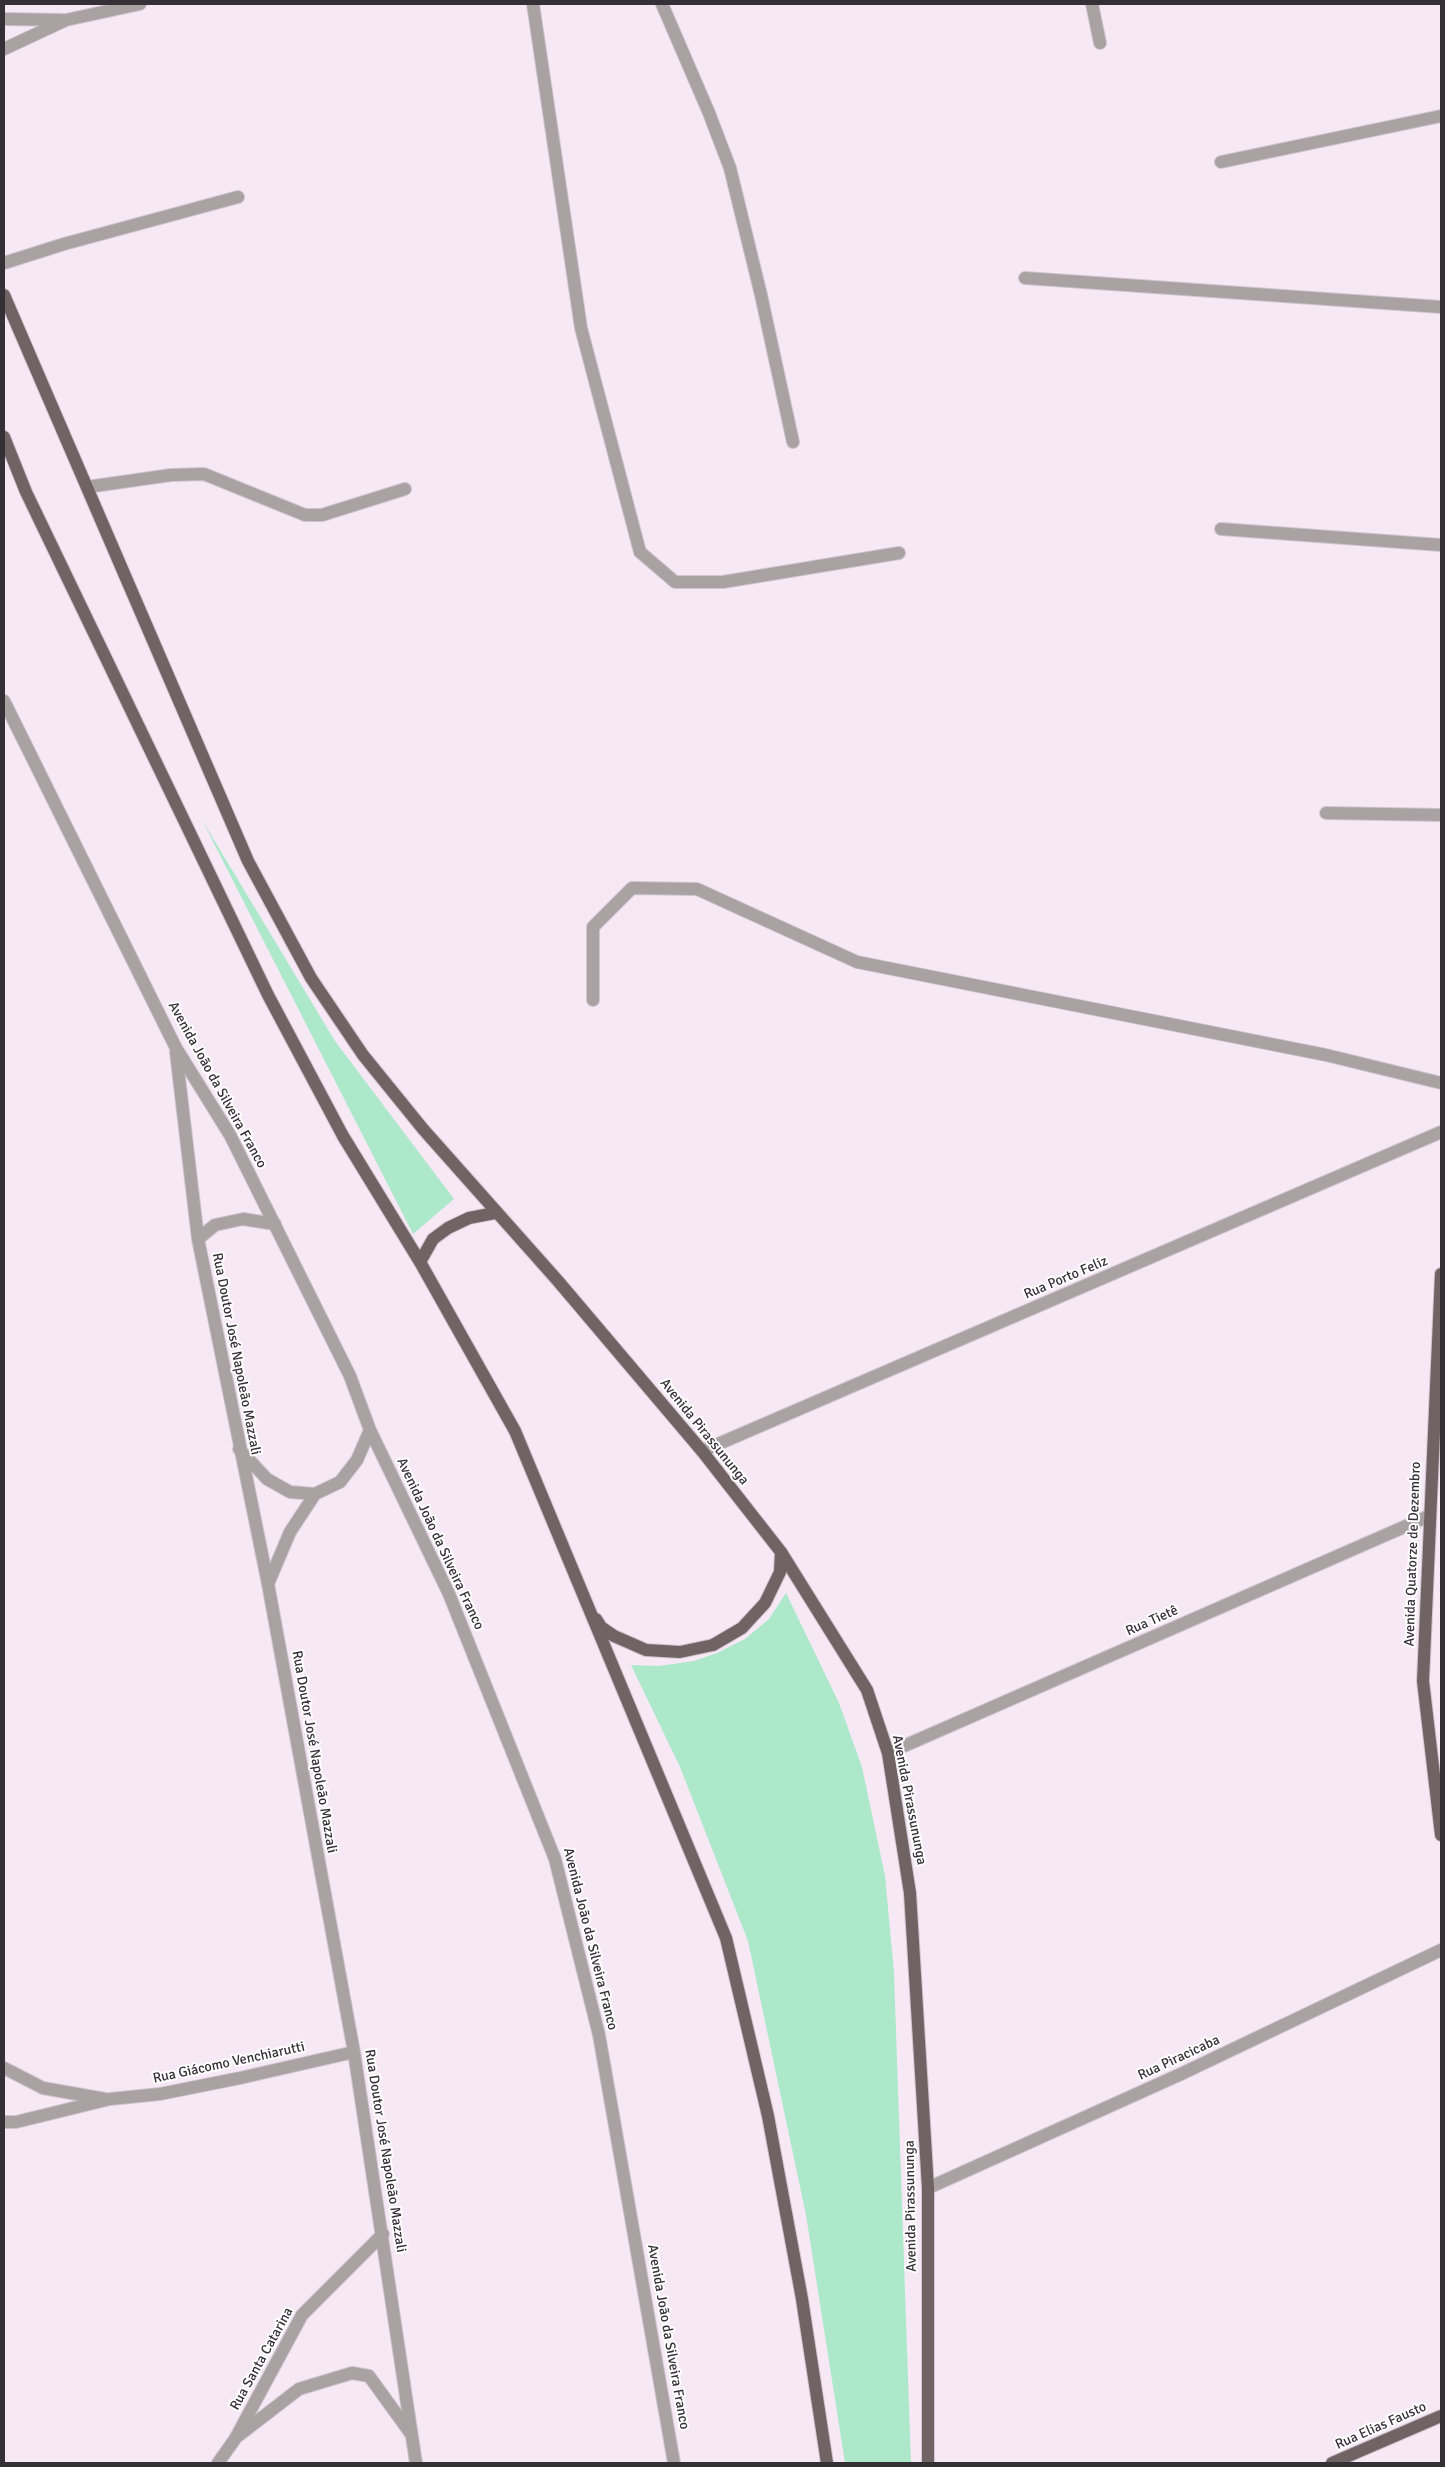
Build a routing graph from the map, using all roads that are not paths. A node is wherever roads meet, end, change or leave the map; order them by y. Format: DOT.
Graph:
graph roads {
  1 [pos="140,4"];
  2 [pos="533,4"];
  3 [pos="662,4"];
  4 [pos="1092,4"];
  5 [pos="4,19"];
  6 [pos="66,20"];
  7 [pos="1100,43"];
  8 [pos="4,49"];
  9 [pos="1441,116"];
  10 [pos="1221,162"];
  11 [pos="238,197"];
  12 [pos="4,263"];
  13 [pos="1025,278"];
  14 [pos="4,295"];
  15 [pos="1441,307"];
  16 [pos="4,437"];
  17 [pos="793,442"];
  18 [pos="87,487"];
  19 [pos="405,489"];
  20 [pos="1221,529"];
  21 [pos="1441,545"];
  22 [pos="899,553"];
  23 [pos="4,701"];
  24 [pos="1326,813"];
  25 [pos="1441,815"];
  26 [pos="593,1000"];
  27 [pos="176,1048"];
  28 [pos="1441,1083"];
  29 [pos="1441,1132"];
  30 [pos="495,1213"];
  31 [pos="275,1224"];
  32 [pos="198,1239"];
  33 [pos="420,1262"];
  34 [pos="1441,1274"];
  35 [pos="370,1430"];
  36 [pos="239,1449"];
  37 [pos="702,1451"];
  38 [pos="315,1494"];
  39 [pos="1429,1516"];
  40 [pos="782,1552"];
  41 [pos="268,1584"];
  42 [pos="585,1602"];
  43 [pos="888,1753"];
  44 [pos="1441,1835"];
  45 [pos="1441,1950"];
  46 [pos="354,2052"];
  47 [pos="4,2068"];
  48 [pos="110,2100"];
  49 [pos="4,2122"];
  50 [pos="928,2188"];
  51 [pos="383,2234"];
  52 [pos="1441,2416"];
  53 [pos="412,2434"];
  54 [pos="234,2439"];
  55 [pos="218,2463"];
  56 [pos="416,2463"];
  57 [pos="674,2463"];
  58 [pos="827,2463"];
  59 [pos="928,2463"];
  60 [pos="1332,2463"];
  1 -- 6 [label="street"];
  2 -- 22 [label="street"];
  3 -- 17 [label="street"];
  4 -- 7 [label="street"];
  5 -- 6 [label="street"];
  6 -- 8 [label="street"];
  9 -- 10 [label="street"];
  11 -- 12 [label="street"];
  13 -- 15 [label="street"];
  14 -- 18 [label="main road, Avenida Pirassununga"];
  16 -- 33 [label="main road"];
  18 -- 19 [label="street"];
  18 -- 30 [label="main road, Avenida Pirassununga"];
  20 -- 21 [label="street"];
  23 -- 27 [label="street, Avenida João da Silveira Franco"];
  24 -- 25 [label="street"];
  26 -- 28 [label="street"];
  27 -- 31 [label="street, Avenida João da Silveira Franco"];
  27 -- 32 [label="street, Rua Doutor José Napoleão Mazzali"];
  29 -- 37 [label="street, Rua Porto Feliz"];
  30 -- 33 [label="main road"];
  30 -- 37 [label="main road, Avenida Pirassununga"];
  31 -- 32 [label="street"];
  31 -- 35 [label="street, Avenida João da Silveira Franco"];
  32 -- 36 [label="street, Rua Doutor José Napoleão Mazzali"];
  33 -- 42 [label="main road"];
  34 -- 39 [label="main road, Avenida Quatorze de Dezembro"];
  35 -- 38 [label="street"];
  35 -- 57 [label="street, Avenida João da Silveira Franco"];
  36 -- 38 [label="street"];
  36 -- 41 [label="street, Rua Doutor José Napoleão Mazzali"];
  37 -- 40 [label="main road, Avenida Pirassununga"];
  38 -- 41 [label="street"];
  39 -- 43 [label="street, Rua Tietê"];
  39 -- 44 [label="main road, Avenida Quatorze de Dezembro"];
  40 -- 42 [label="main road"];
  40 -- 43 [label="main road, Avenida Pirassununga"];
  41 -- 46 [label="street, Rua Doutor José Napoleão Mazzali"];
  42 -- 58 [label="main road"];
  43 -- 50 [label="main road, Avenida Pirassununga"];
  45 -- 50 [label="street, Rua Piracicaba"];
  46 -- 48 [label="street, Rua Giácomo Venchiarutti"];
  46 -- 51 [label="street, Rua Doutor José Napoleão Mazzali"];
  47 -- 48 [label="street, Rua Giácomo Venchiarutti"];
  48 -- 49 [label="street, Rua Giácomo Venchiarutti"];
  50 -- 59 [label="main road, Avenida Pirassununga"];
  51 -- 53 [label="street, Rua Doutor José Napoleão Mazzali"];
  51 -- 54 [label="street, Rua Santa Catarina"];
  52 -- 60 [label="main road, Rua Elias Fausto"];
  53 -- 54 [label="street, Rua Santa Catarina"];
  53 -- 56 [label="street, Rua Doutor José Napoleão Mazzali"];
  54 -- 55 [label="street, Rua Santa Catarina"];
}
